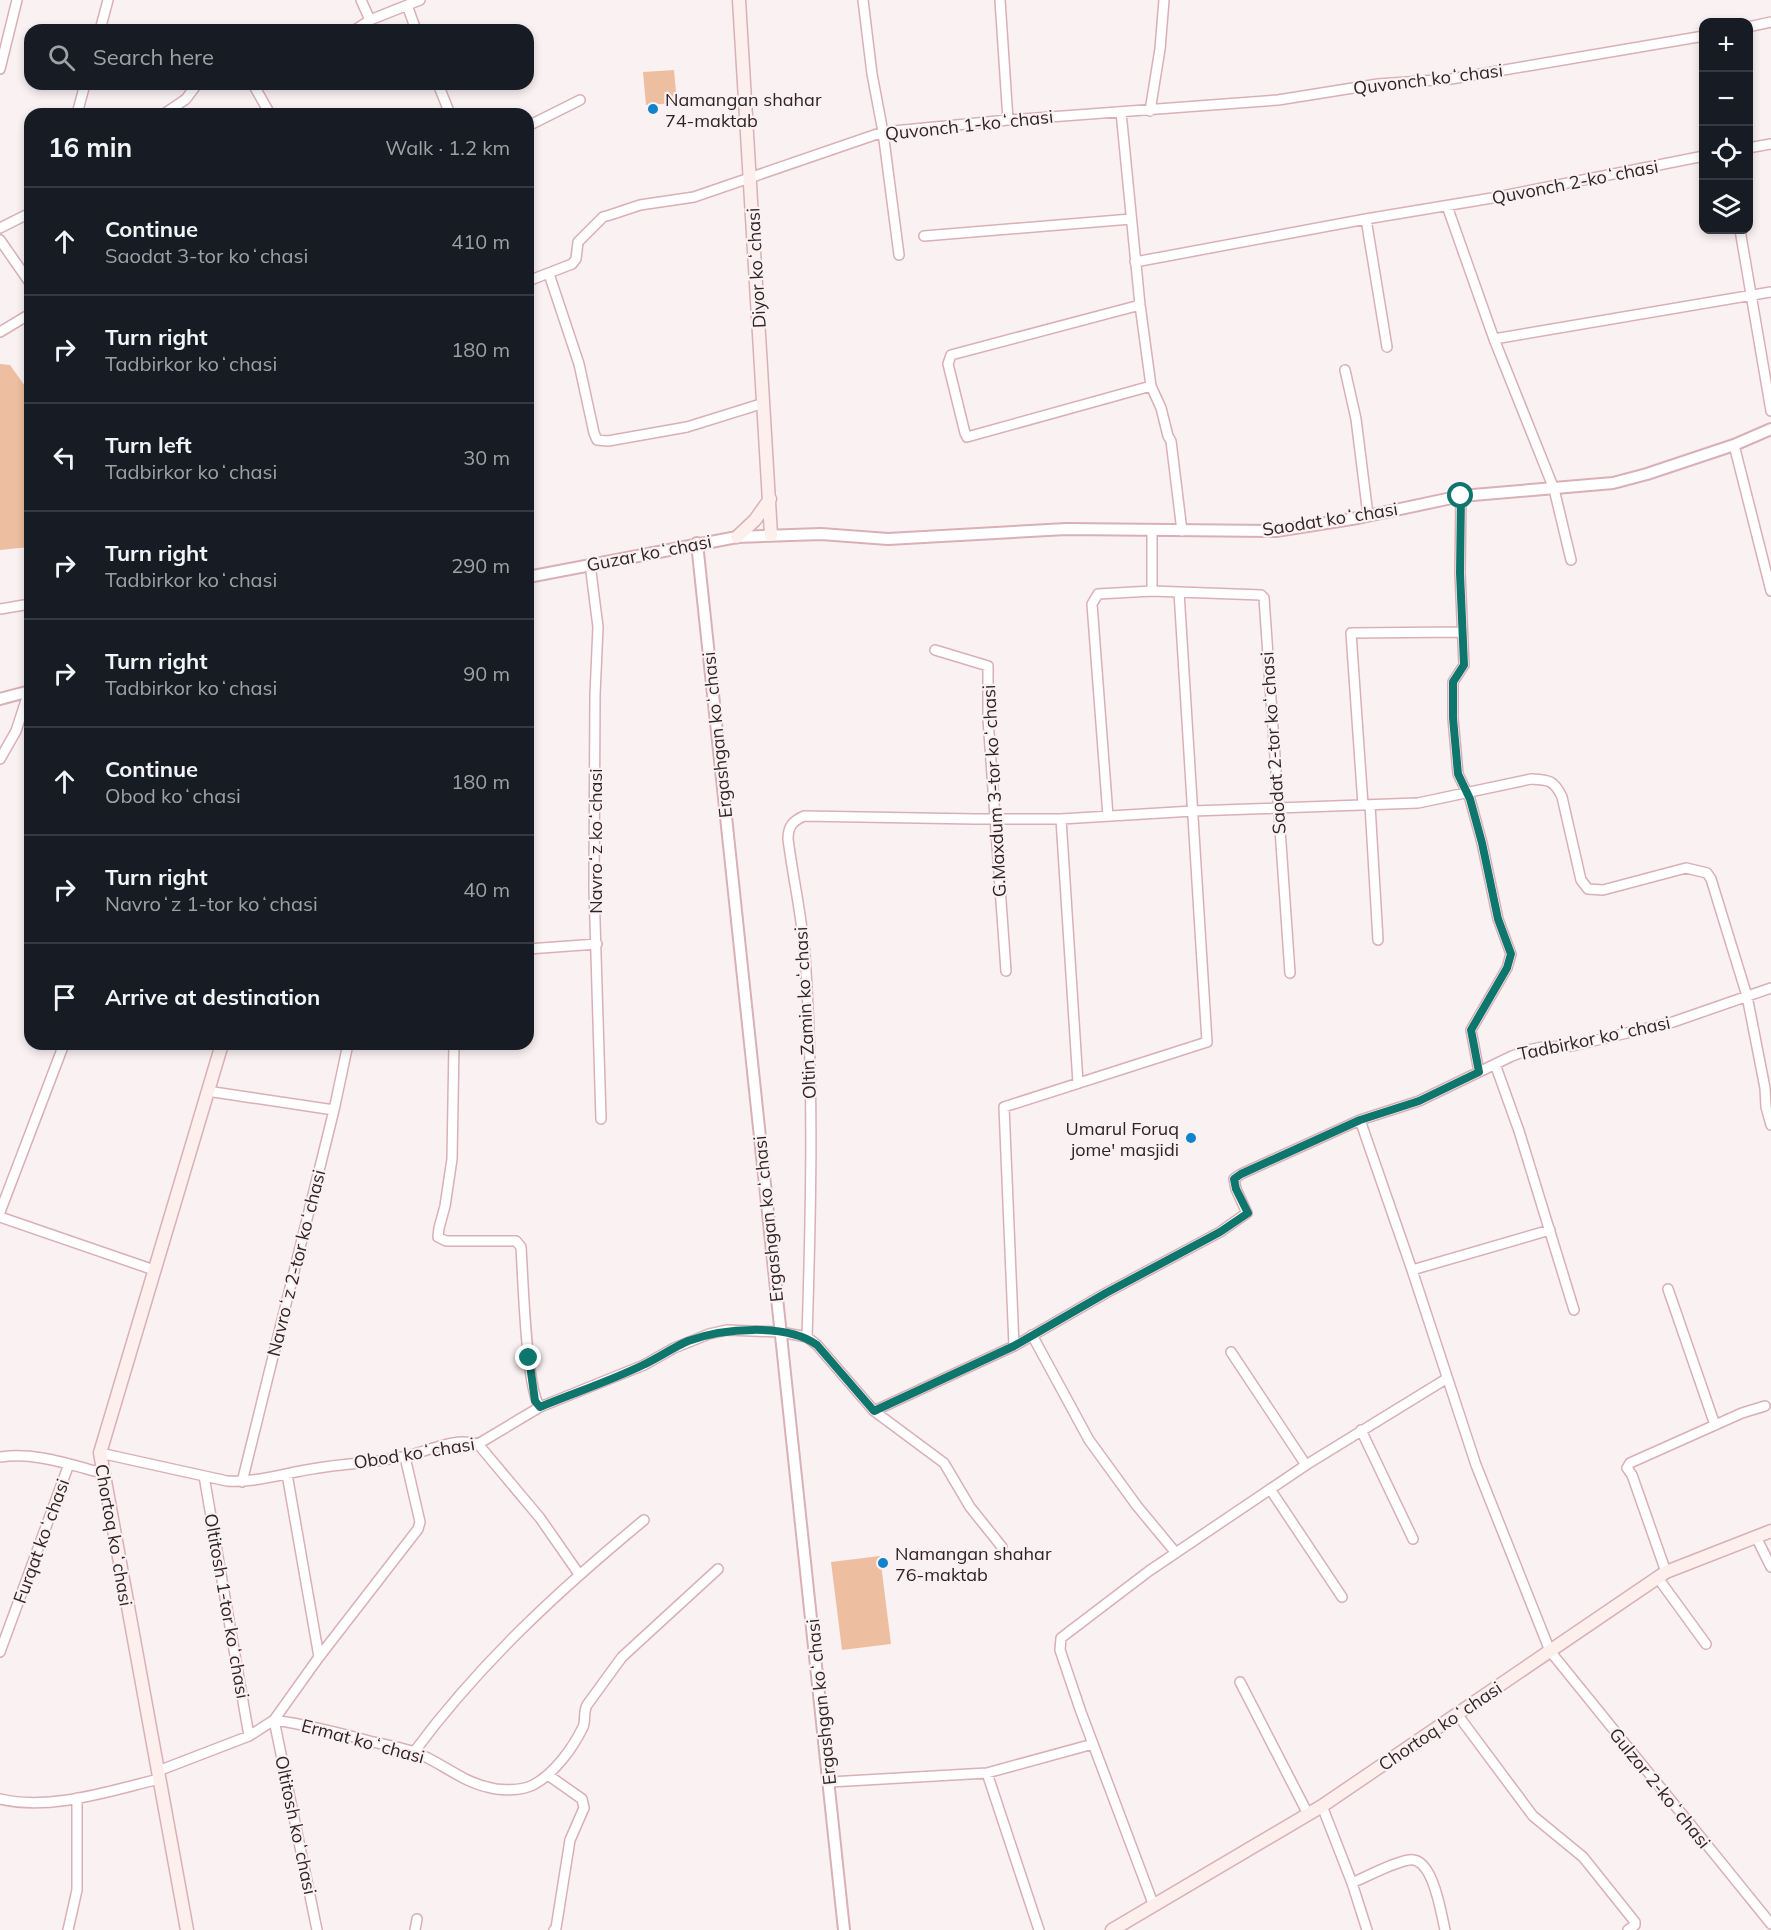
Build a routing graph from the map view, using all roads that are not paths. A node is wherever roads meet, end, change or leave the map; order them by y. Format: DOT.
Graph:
graph roads {
  1 [pos="17,0"];
  2 [pos="108,0"];
  3 [pos="361,0"];
  4 [pos="420,0"];
  5 [pos="739,0"];
  6 [pos="863,0"];
  7 [pos="1000,0"];
  8 [pos="1164,0"];
  9 [pos="407,5"];
  10 [pos="370,20"];
  11 [pos="1771,22"];
  12 [pos="102,24"];
  13 [pos="364,24"];
  14 [pos="414,24"];
  15 [pos="1753,26"];
  16 [pos="1699,37"];
  17 [pos="0,69"];
  18 [pos="84,90"];
  19 [pos="193,90"];
  20 [pos="256,90"];
  21 [pos="440,90"];
  22 [pos="580,100"];
  23 [pos="79,108"];
  24 [pos="173,108"];
  25 [pos="267,108"];
  26 [pos="448,108"];
  27 [pos="1150,111"];
  28 [pos="1122,112"];
  29 [pos="1008,120"];
  30 [pos="534,123"];
  31 [pos="883,132"];
  32 [pos="1771,144"];
  33 [pos="1753,147"];
  34 [pos="1699,157"];
  35 [pos="751,178"];
  36 [pos="1447,206"];
  37 [pos="24,216"];
  38 [pos="1131,219"];
  39 [pos="1366,219"];
  40 [pos="0,228"];
  41 [pos="1741,234"];
  42 [pos="924,236"];
  43 [pos="0,240"];
  44 [pos="899,255"];
  45 [pos="1135,262"];
  46 [pos="24,274"];
  47 [pos="549,274"];
  48 [pos="534,279"];
  49 [pos="1771,292"];
  50 [pos="1751,296"];
  51 [pos="1140,305"];
  52 [pos="24,318"];
  53 [pos="0,332"];
  54 [pos="1494,339"];
  55 [pos="1388,347"];
  56 [pos="1345,370"];
  57 [pos="1151,386"];
  58 [pos="764,403"];
  59 [pos="1771,411"];
  60 [pos="1771,429"];
  61 [pos="1734,444"];
  62 [pos="1554,489"];
  63 [pos="1461,496"];
  64 [pos="770,499"];
  65 [pos="1368,515"];
  66 [pos="1152,530"];
  67 [pos="1182,531"];
  68 [pos="771,535"];
  69 [pos="737,537"];
  70 [pos="697,543"];
  71 [pos="1571,560"];
  72 [pos="590,564"];
  73 [pos="534,576"];
  74 [pos="1152,591"];
  75 [pos="1771,591"];
  76 [pos="1179,592"];
  77 [pos="24,605"];
  78 [pos="0,609"];
  79 [pos="1462,632"];
  80 [pos="936,650"];
  81 [pos="24,693"];
  82 [pos="0,699"];
  83 [pos="24,708"];
  84 [pos="0,759"];
  85 [pos="1468,793"];
  86 [pos="1367,805"];
  87 [pos="1278,808"];
  88 [pos="1193,811"];
  89 [pos="1108,816"];
  90 [pos="994,819"];
  91 [pos="1060,819"];
  92 [pos="1378,940"];
  93 [pos="597,944"];
  94 [pos="534,949"];
  95 [pos="1006,971"];
  96 [pos="1290,973"];
  97 [pos="1771,988"];
  98 [pos="1747,996"];
  99 [pos="61,1050"];
  100 [pos="220,1050"];
  101 [pos="347,1050"];
  102 [pos="454,1050"];
  103 [pos="1496,1064"];
  104 [pos="1479,1072"];
  105 [pos="1078,1083"];
  106 [pos="1768,1087"];
  107 [pos="207,1091"];
  108 [pos="334,1110"];
  109 [pos="601,1119"];
  110 [pos="1360,1120"];
  111 [pos="1771,1125"];
  112 [pos="0,1212"];
  113 [pos="0,1217"];
  114 [pos="1550,1230"];
  115 [pos="154,1270"];
  116 [pos="1412,1270"];
  117 [pos="1668,1288"];
  118 [pos="1574,1310"];
  119 [pos="780,1332"];
  120 [pos="1032,1335"];
  121 [pos="807,1338"];
  122 [pos="1014,1346"];
  123 [pos="1232,1352"];
  124 [pos="1446,1379"];
  125 [pos="1764,1406"];
  126 [pos="540,1407"];
  127 [pos="874,1411"];
  128 [pos="1715,1425"];
  129 [pos="1361,1430"];
  130 [pos="478,1444"];
  131 [pos="100,1453"];
  132 [pos="0,1457"];
  133 [pos="405,1457"];
  134 [pos="69,1464"];
  135 [pos="1306,1465"];
  136 [pos="102,1473"];
  137 [pos="287,1474"];
  138 [pos="204,1476"];
  139 [pos="242,1482"];
  140 [pos="1270,1489"];
  141 [pos="644,1520"];
  142 [pos="1771,1531"];
  143 [pos="1756,1537"];
  144 [pos="1413,1539"];
  145 [pos="1002,1547"];
  146 [pos="1176,1553"];
  147 [pos="1771,1567"];
  148 [pos="718,1569"];
  149 [pos="579,1574"];
  150 [pos="1662,1575"];
  151 [pos="1342,1597"];
  152 [pos="1706,1644"];
  153 [pos="1550,1651"];
  154 [pos="0,1652"];
  155 [pos="319,1657"];
  156 [pos="1240,1682"];
  157 [pos="1456,1714"];
  158 [pos="274,1719"];
  159 [pos="249,1736"];
  160 [pos="1093,1744"];
  161 [pos="414,1752"];
  162 [pos="987,1773"];
  163 [pos="159,1775"];
  164 [pos="548,1775"];
  165 [pos="830,1782"];
  166 [pos="77,1798"];
  167 [pos="0,1799"];
  168 [pos="1322,1806"];
  169 [pos="1308,1814"];
  170 [pos="1352,1883"];
  171 [pos="1154,1906"];
  172 [pos="417,1919"];
  173 [pos="1771,1924"];
  174 [pos="68,1930"];
  175 [pos="187,1930"];
  176 [pos="317,1930"];
  177 [pos="415,1930"];
  178 [pos="554,1930"];
  179 [pos="844,1930"];
  180 [pos="1039,1930"];
  181 [pos="1112,1930"];
  182 [pos="1367,1930"];
  183 [pos="1445,1930"];
  184 [pos="1628,1930"];
  1 -- 17 [label="street"];
  2 -- 12 [label="street"];
  3 -- 10 [label="street"];
  4 -- 9 [label="street"];
  5 -- 35 [label="main road, Diyor koʻchasi"];
  6 -- 31 [label="street"];
  7 -- 29 [label="street"];
  8 -- 27 [label="street"];
  9 -- 10 [label="street"];
  9 -- 14 [label="street"];
  10 -- 13 [label="street"];
  11 -- 15 [label="street"];
  16 -- 27 [label="street, Quvonch koʻchasi"];
  18 -- 23 [label="street"];
  19 -- 24 [label="street"];
  20 -- 25 [label="street"];
  21 -- 26 [label="street"];
  22 -- 30 [label="street"];
  27 -- 28 [label="street, Quvonch 1-koʻchasi"];
  28 -- 29 [label="street, Quvonch 1-koʻchasi"];
  28 -- 38 [label="street"];
  29 -- 31 [label="street, Quvonch 1-koʻchasi"];
  31 -- 35 [label="street, Quvonch 1-koʻchasi"];
  31 -- 44 [label="street"];
  32 -- 33 [label="street"];
  34 -- 36 [label="street, Quvonch 2-koʻchasi"];
  35 -- 47 [label="street, Quvonch 1-koʻchasi"];
  35 -- 58 [label="main road, Diyor koʻchasi"];
  36 -- 39 [label="street"];
  36 -- 54 [label="street"];
  37 -- 40 [label="street"];
  38 -- 42 [label="street"];
  38 -- 45 [label="street"];
  39 -- 45 [label="street"];
  39 -- 55 [label="street"];
  41 -- 50 [label="street"];
  43 -- 46 [label="street"];
  45 -- 51 [label="street"];
  47 -- 48 [label="street"];
  47 -- 58 [label="street"];
  49 -- 50 [label="street"];
  50 -- 54 [label="street"];
  50 -- 59 [label="street"];
  51 -- 57 [label="street"];
  51 -- 57 [label="street"];
  52 -- 53 [label="street"];
  54 -- 62 [label="street"];
  56 -- 65 [label="street"];
  57 -- 67 [label="street"];
  58 -- 64 [label="main road, Diyor koʻchasi"];
  60 -- 61 [label="street, Saodat koʻchasi"];
  61 -- 62 [label="street, Saodat koʻchasi"];
  61 -- 75 [label="street"];
  62 -- 63 [label="street, Saodat koʻchasi"];
  62 -- 71 [label="street"];
  63 -- 65 [label="street, Saodat koʻchasi"];
  63 -- 79 [label="street"];
  64 -- 68 [label="main road, Diyor koʻchasi"];
  64 -- 69 [label="main road"];
  65 -- 67 [label="street, Saodat koʻchasi"];
  66 -- 67 [label="street, Saodat koʻchasi"];
  66 -- 68 [label="street, Saodat koʻchasi"];
  66 -- 74 [label="street"];
  68 -- 69 [label="street, Guzar koʻchasi"];
  69 -- 70 [label="street, Guzar koʻchasi"];
  70 -- 72 [label="street, Guzar koʻchasi"];
  70 -- 119 [label="street, Ergashgan koʻchasi"];
  72 -- 73 [label="street, Guzar koʻchasi"];
  72 -- 93 [label="street, Navroʻz koʻchasi"];
  74 -- 76 [label="street"];
  74 -- 89 [label="street"];
  76 -- 87 [label="street, Saodat 2-tor koʻchasi"];
  76 -- 88 [label="street"];
  77 -- 78 [label="street"];
  79 -- 85 [label="street"];
  79 -- 86 [label="street"];
  80 -- 90 [label="street, G.Maxdum 3-tor koʻchasi"];
  81 -- 82 [label="street"];
  83 -- 84 [label="street"];
  85 -- 86 [label="street"];
  85 -- 98 [label="street"];
  85 -- 104 [label="street"];
  86 -- 87 [label="street"];
  86 -- 92 [label="street"];
  87 -- 88 [label="street"];
  87 -- 96 [label="street, Saodat 2-tor koʻchasi"];
  88 -- 89 [label="street"];
  88 -- 105 [label="street"];
  89 -- 91 [label="street"];
  90 -- 91 [label="street"];
  90 -- 95 [label="street, G.Maxdum 3-tor koʻchasi"];
  90 -- 121 [label="street, Oltin Zamin koʻchasi"];
  91 -- 105 [label="street"];
  93 -- 94 [label="street"];
  93 -- 109 [label="street, Navroʻz koʻchasi"];
  97 -- 98 [label="street, Tadbirkor koʻchasi"];
  98 -- 103 [label="street, Tadbirkor koʻchasi"];
  98 -- 106 [label="street"];
  99 -- 112 [label="street"];
  100 -- 107 [label="main road, Chortoq koʻchasi"];
  101 -- 108 [label="street, Navroʻz 2-tor koʻchasi"];
  102 -- 126 [label="street"];
  103 -- 104 [label="street, Tadbirkor koʻchasi"];
  103 -- 114 [label="street"];
  104 -- 110 [label="street, Tadbirkor koʻchasi"];
  105 -- 122 [label="street"];
  106 -- 111 [label="street"];
  107 -- 108 [label="street"];
  107 -- 115 [label="main road, Chortoq koʻchasi"];
  108 -- 139 [label="street, Navroʻz 2-tor koʻchasi"];
  110 -- 116 [label="street, Gulzor 2-koʻchasi"];
  110 -- 120 [label="street, Tadbirkor koʻchasi"];
  113 -- 115 [label="street"];
  114 -- 116 [label="street"];
  114 -- 118 [label="street"];
  115 -- 131 [label="main road, Chortoq koʻchasi"];
  116 -- 124 [label="street, Gulzor 2-koʻchasi"];
  117 -- 128 [label="street"];
  119 -- 121 [label="street"];
  119 -- 126 [label="street, Obod koʻchasi"];
  119 -- 165 [label="street, Ergashgan koʻchasi"];
  120 -- 122 [label="street, Tadbirkor koʻchasi"];
  120 -- 146 [label="street"];
  121 -- 127 [label="street"];
  122 -- 127 [label="street, Tadbirkor koʻchasi"];
  123 -- 135 [label="street"];
  124 -- 129 [label="street"];
  124 -- 153 [label="street, Gulzor 2-koʻchasi"];
  125 -- 128 [label="street"];
  126 -- 130 [label="street, Obod koʻchasi"];
  127 -- 145 [label="street"];
  128 -- 150 [label="street"];
  129 -- 135 [label="street"];
  129 -- 144 [label="street"];
  130 -- 133 [label="street, Obod koʻchasi"];
  130 -- 149 [label="street"];
  131 -- 136 [label="main road, Chortoq koʻchasi"];
  131 -- 138 [label="street, Obod koʻchasi"];
  132 -- 134 [label="street"];
  133 -- 137 [label="street, Obod koʻchasi"];
  133 -- 155 [label="street"];
  134 -- 136 [label="street"];
  134 -- 154 [label="street, Furqat koʻchasi"];
  135 -- 140 [label="street"];
  136 -- 163 [label="main road, Chortoq koʻchasi"];
  137 -- 139 [label="street, Obod koʻchasi"];
  137 -- 155 [label="street"];
  138 -- 139 [label="street, Obod koʻchasi"];
  138 -- 159 [label="street, Oltitosh 1-tor koʻchasi"];
  140 -- 146 [label="street"];
  140 -- 151 [label="street"];
  141 -- 149 [label="street"];
  142 -- 143 [label="main road, Chortoq koʻchasi"];
  143 -- 147 [label="street"];
  143 -- 150 [label="main road, Chortoq koʻchasi"];
  146 -- 160 [label="street"];
  148 -- 164 [label="street, Ermat koʻchasi"];
  149 -- 161 [label="street"];
  150 -- 152 [label="street"];
  150 -- 153 [label="main road, Chortoq koʻchasi"];
  153 -- 157 [label="main road, Chortoq koʻchasi"];
  153 -- 173 [label="street, Gulzor 2-koʻchasi"];
  155 -- 158 [label="street"];
  156 -- 169 [label="street"];
  157 -- 168 [label="main road, Chortoq koʻchasi"];
  157 -- 184 [label="street"];
  158 -- 159 [label="street"];
  158 -- 161 [label="street, Ermat koʻchasi"];
  158 -- 176 [label="street, Oltitosh koʻchasi"];
  159 -- 163 [label="street"];
  160 -- 162 [label="street"];
  160 -- 171 [label="street"];
  161 -- 164 [label="street, Ermat koʻchasi"];
  162 -- 165 [label="street"];
  162 -- 180 [label="street"];
  163 -- 166 [label="street"];
  163 -- 175 [label="main road, Chortoq koʻchasi"];
  164 -- 178 [label="street"];
  165 -- 179 [label="street, Ergashgan koʻchasi"];
  166 -- 167 [label="street"];
  166 -- 174 [label="street"];
  168 -- 169 [label="main road, Chortoq koʻchasi"];
  168 -- 170 [label="street"];
  169 -- 171 [label="main road, Chortoq koʻchasi"];
  170 -- 182 [label="street"];
  170 -- 183 [label="street"];
  171 -- 181 [label="main road, Chortoq koʻchasi"];
  172 -- 177 [label="street"];
}
